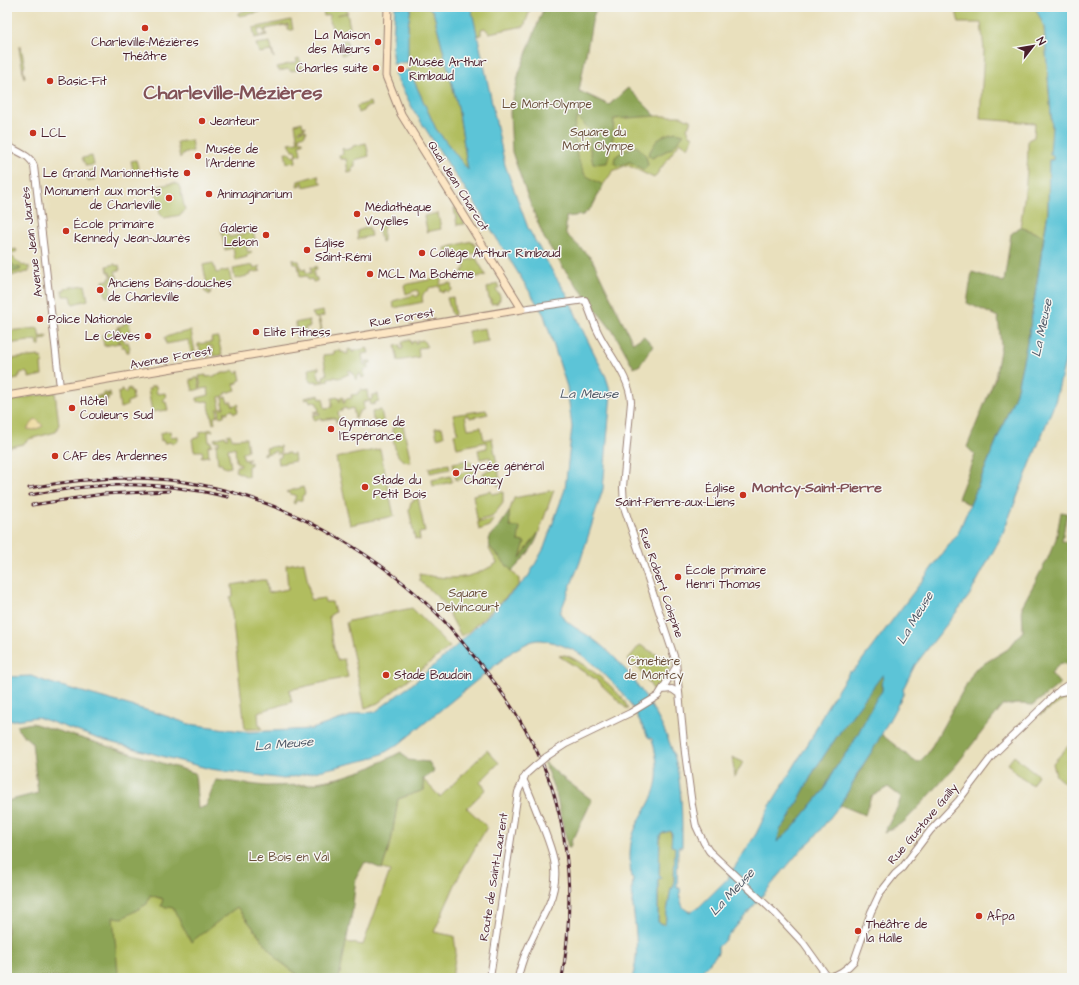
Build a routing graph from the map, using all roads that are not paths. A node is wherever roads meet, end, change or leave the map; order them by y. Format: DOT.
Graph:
graph roads {
  1 [pos="388,7"];
  2 [pos="8,143"];
  3 [pos="22,154"];
  4 [pos="8,158"];
  5 [pos="522,309"];
  6 [pos="286,349"];
  7 [pos="60,387"];
  8 [pos="7,396"];
  9 [pos="676,668"];
  10 [pos="1072,682"];
  11 [pos="662,690"];
  12 [pos="1072,690"];
  13 [pos="1056,693"];
  14 [pos="679,694"];
  15 [pos="523,779"];
  16 [pos="827,976"];
  17 [pos="490,978"];
  18 [pos="518,978"];
  1 -- 5 [label="main road, Quai Jean Charcot"];
  2 -- 3 [label="street"];
  2 -- 4 [label="street"];
  3 -- 4 [label="street"];
  3 -- 7 [label="street, Avenue Jean Jaurès"];
  5 -- 6 [label="main road, Rue Forest"];
  5 -- 9 [label="street, Rue Robert Coispine"];
  6 -- 7 [label="main road, Avenue Forest"];
  7 -- 8 [label="main road, Avenue Forest"];
  9 -- 11 [label="street"];
  9 -- 14 [label="street, Rue Robert Coispine"];
  10 -- 13 [label="street, Rue Gustave Gailly"];
  11 -- 14 [label="street"];
  11 -- 15 [label="street, bridge"];
  12 -- 13 [label="street"];
  13 -- 16 [label="street, Rue Gustave Gailly"];
  14 -- 16 [label="street, Rue Robert Coispine"];
  15 -- 17 [label="street, Route de Saint-Laurent"];
  15 -- 18 [label="street"];
}
